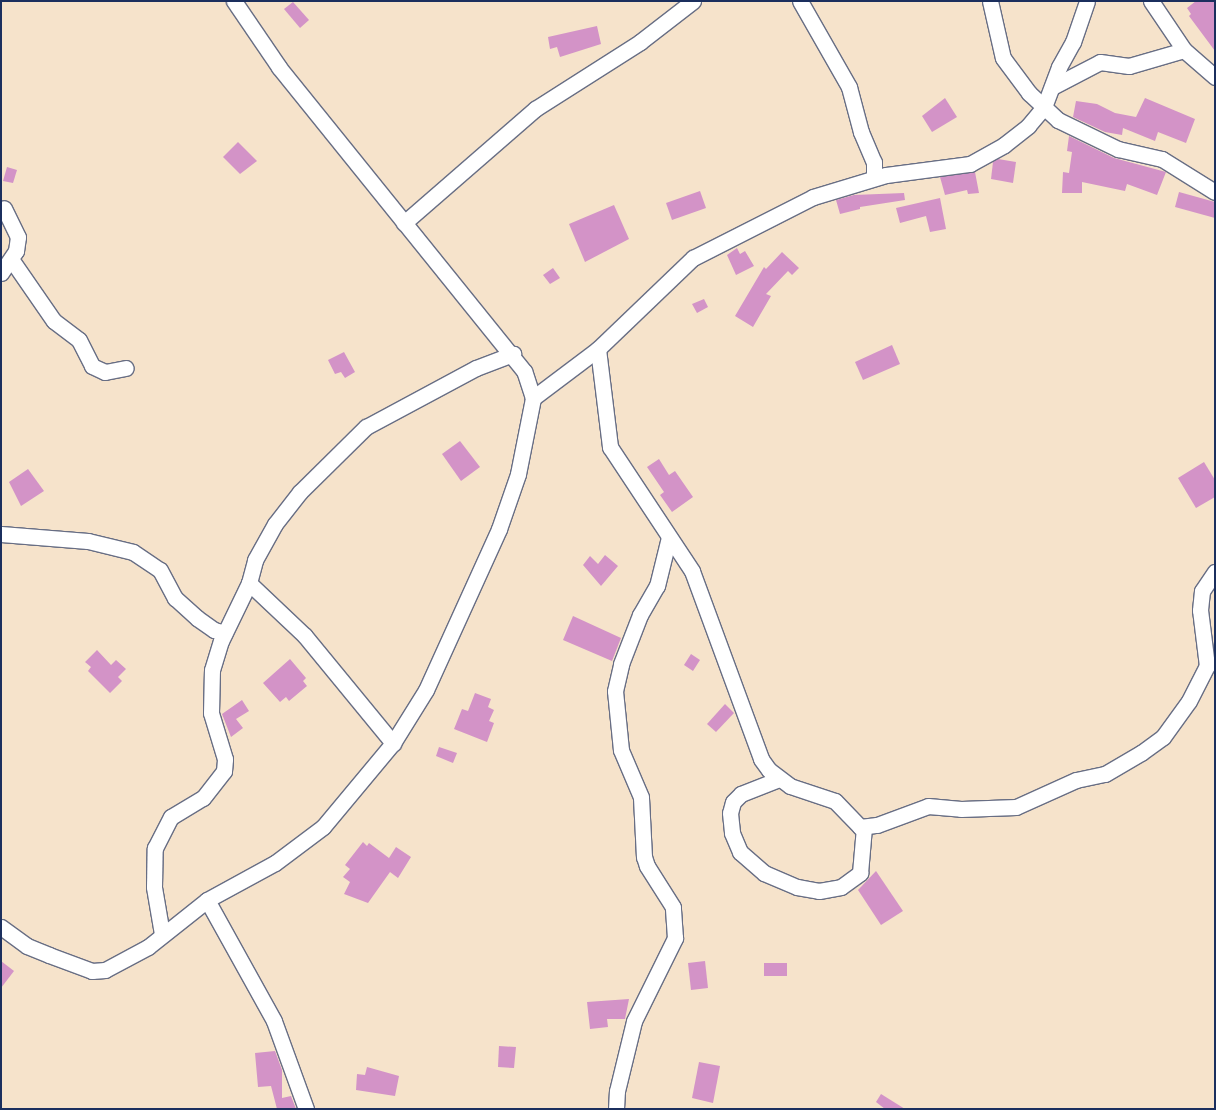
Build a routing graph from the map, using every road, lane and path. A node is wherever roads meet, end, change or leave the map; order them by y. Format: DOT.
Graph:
graph roads {
  1 [pos="234,1"];
  2 [pos="693,1"];
  3 [pos="800,1"];
  4 [pos="990,1"];
  5 [pos="1087,1"];
  6 [pos="1151,1"];
  7 [pos="1184,50"];
  8 [pos="1215,78"];
  9 [pos="1052,87"];
  10 [pos="1044,107"];
  11 [pos="874,178"];
  12 [pos="1215,192"];
  13 [pos="4,208"];
  14 [pos="404,223"];
  15 [pos="11,260"];
  16 [pos="1,272"];
  17 [pos="598,349"];
  18 [pos="513,354"];
  19 [pos="126,368"];
  20 [pos="533,398"];
  21 [pos="1,534"];
  22 [pos="669,537"];
  23 [pos="1215,572"];
  24 [pos="249,583"];
  25 [pos="226,633"];
  26 [pos="393,743"];
  27 [pos="779,779"];
  28 [pos="864,827"];
  29 [pos="207,900"];
  30 [pos="1,927"];
  31 [pos="162,934"];
  32 [pos="306,1109"];
  33 [pos="616,1109"];
  1 -- 14 [label="street"];
  2 -- 14 [label="street"];
  3 -- 11 [label="street"];
  4 -- 10 [label="street"];
  5 -- 9 [label="street"];
  6 -- 7 [label="street"];
  7 -- 8 [label="street"];
  7 -- 9 [label="street"];
  9 -- 10 [label="street"];
  10 -- 11 [label="street"];
  10 -- 12 [label="street"];
  11 -- 17 [label="street"];
  13 -- 15 [label="street"];
  14 -- 18 [label="street"];
  15 -- 16 [label="street"];
  15 -- 19 [label="street"];
  17 -- 20 [label="street"];
  17 -- 22 [label="street"];
  18 -- 20 [label="street"];
  18 -- 24 [label="street"];
  20 -- 26 [label="street"];
  21 -- 25 [label="street"];
  22 -- 27 [label="street"];
  22 -- 33 [label="street"];
  23 -- 28 [label="street"];
  24 -- 25 [label="street"];
  24 -- 26 [label="street"];
  25 -- 31 [label="street"];
  26 -- 29 [label="street"];
  27 -- 28 [label="street"];
  27 -- 28 [label="street"];
  29 -- 31 [label="street"];
  29 -- 32 [label="street"];
  30 -- 31 [label="street"];
}
